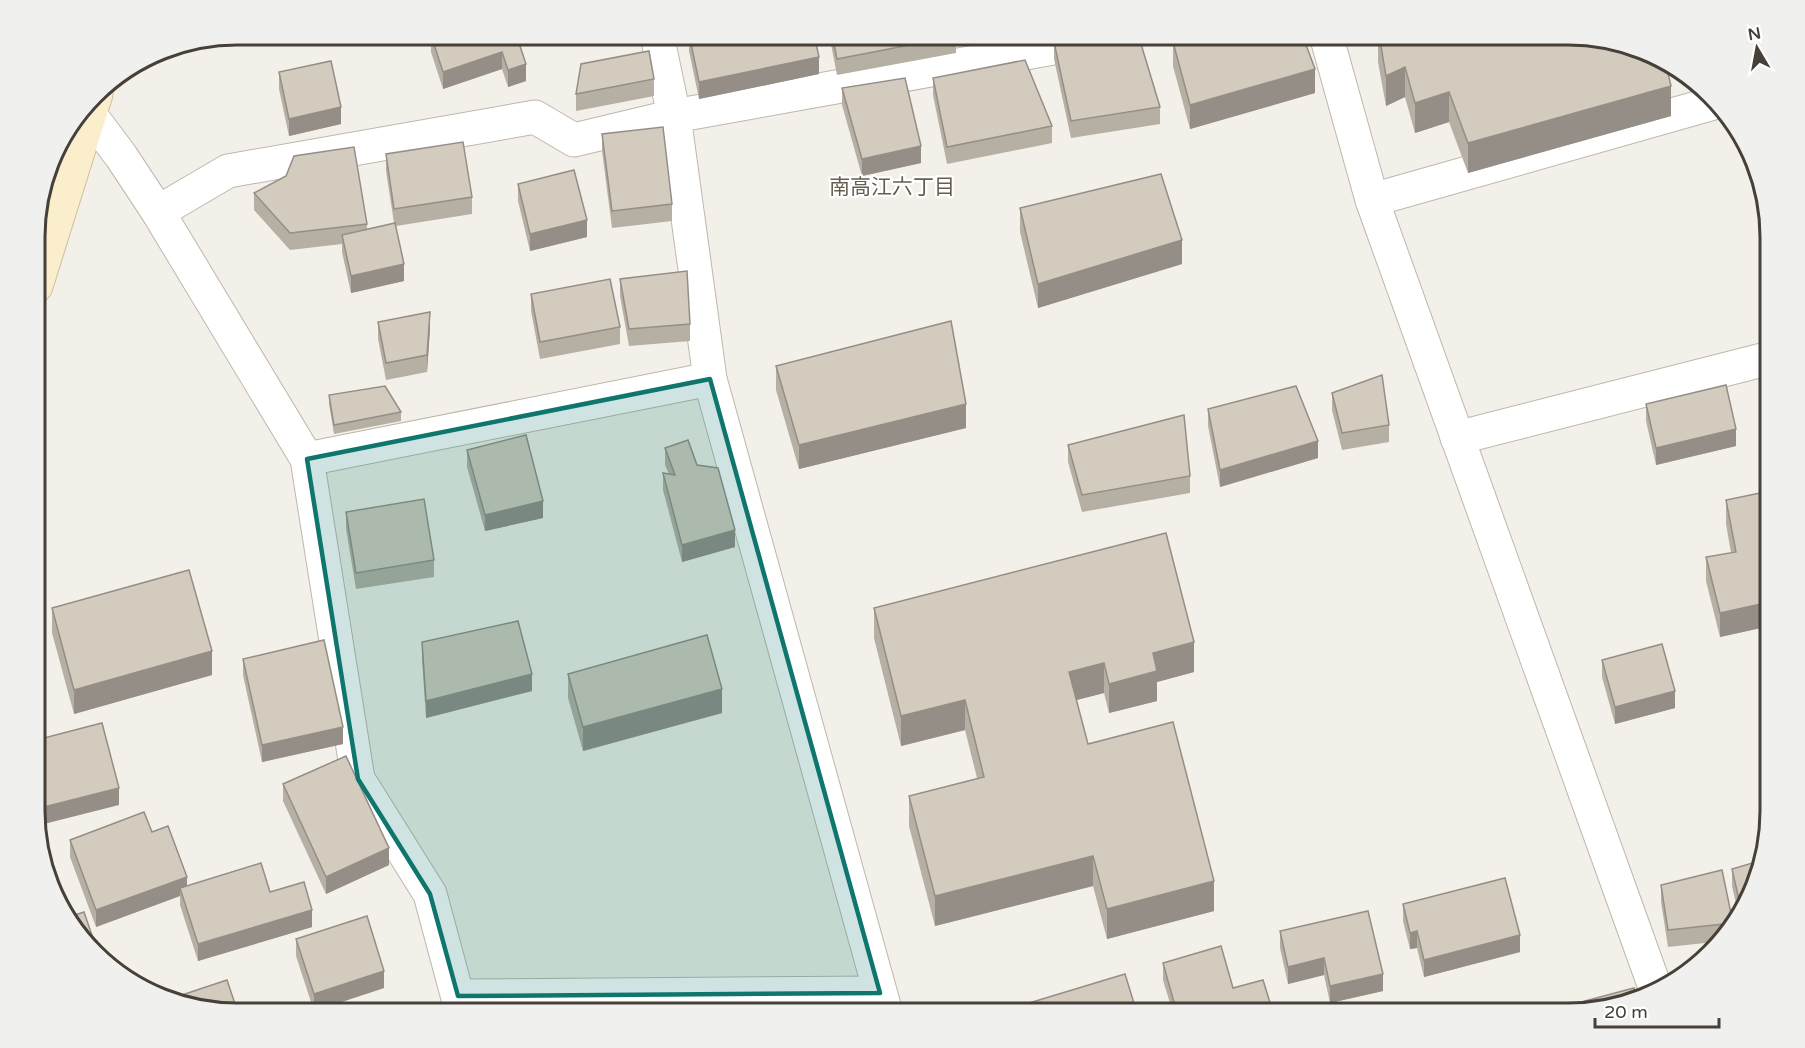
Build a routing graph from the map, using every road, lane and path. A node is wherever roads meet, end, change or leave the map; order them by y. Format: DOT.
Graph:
graph roads {
  1 [pos="659,45"];
  2 [pos="1065,45"];
  3 [pos="1329,45"];
  4 [pos="1707,105"];
  5 [pos="94,109"];
  6 [pos="674,116"];
  7 [pos="87,117"];
  8 [pos="1372,200"];
  9 [pos="158,212"];
  10 [pos="45,256"];
  11 [pos="1760,361"];
  12 [pos="710,378"];
  13 [pos="1457,438"];
  14 [pos="307,459"];
  15 [pos="1653,983"];
  16 [pos="459,1003"];
  17 [pos="883,1003"];
  1 -- 6 [label="street"];
  2 -- 6 [label="street"];
  3 -- 8 [label="street"];
  4 -- 8 [label="street"];
  5 -- 9 [label="street"];
  6 -- 9 [label="street"];
  6 -- 12 [label="street"];
  7 -- 10 [label="main road"];
  8 -- 13 [label="street"];
  9 -- 14 [label="street"];
  11 -- 13 [label="street"];
  12 -- 14 [label="street"];
  12 -- 17 [label="street"];
  13 -- 15 [label="street"];
  14 -- 16 [label="street"];
}
